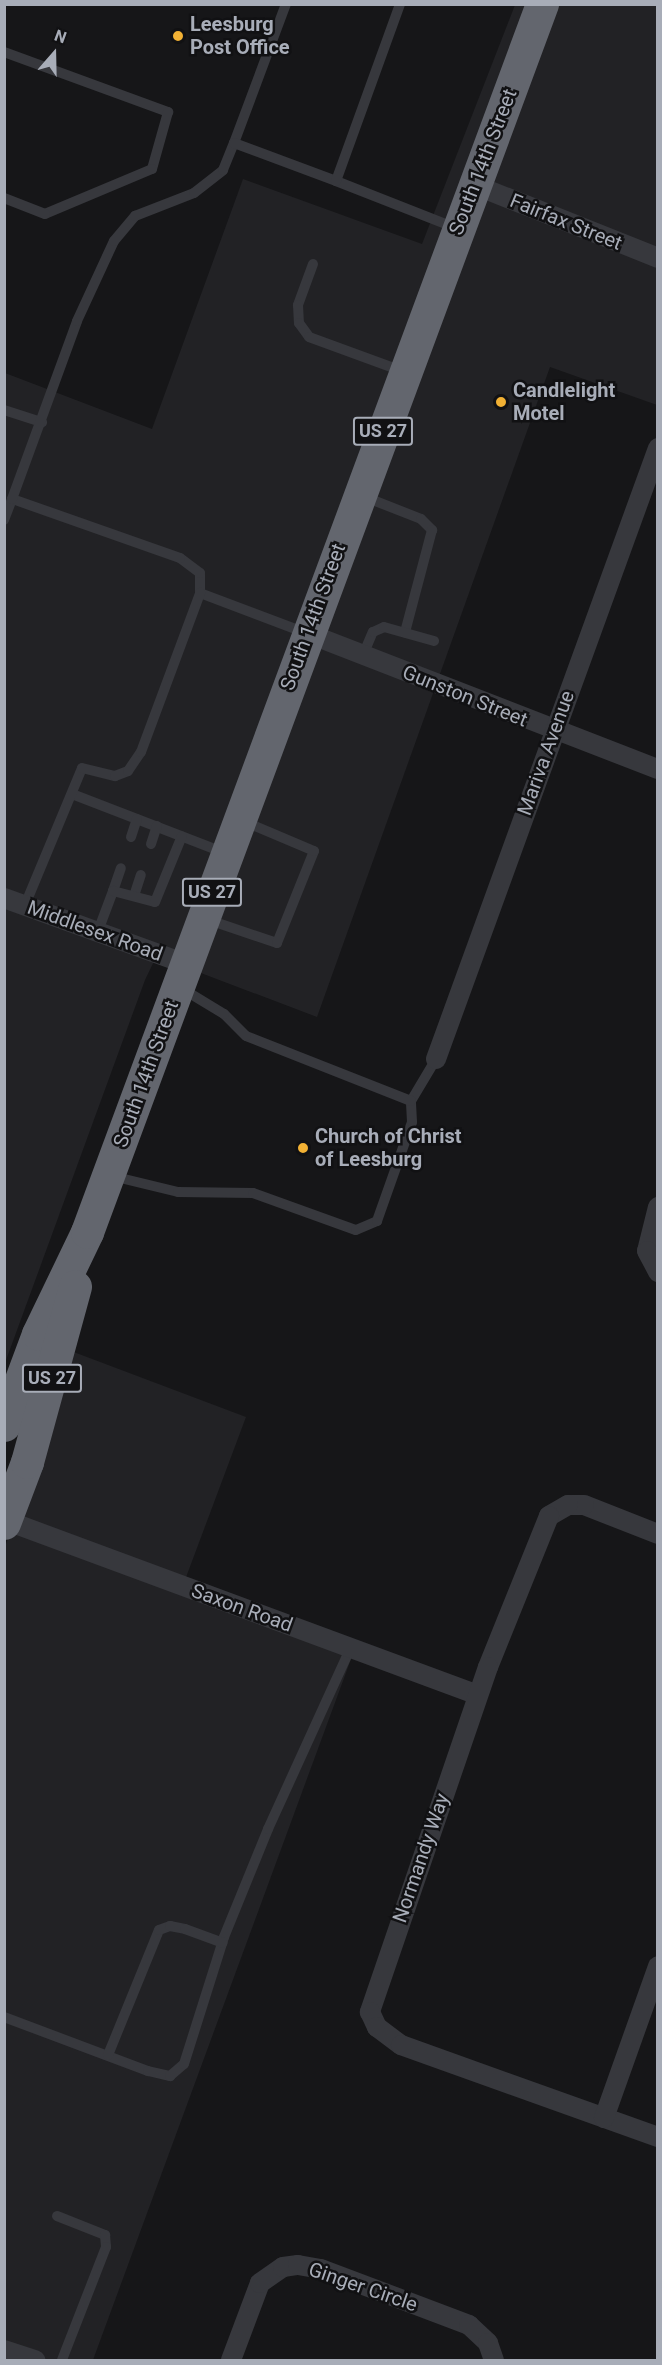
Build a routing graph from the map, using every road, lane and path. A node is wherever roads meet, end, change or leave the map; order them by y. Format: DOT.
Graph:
graph roads {
  1 [pos="286,4"];
  2 [pos="399,4"];
  3 [pos="542,4"];
  4 [pos="4,52"];
  5 [pos="234,142"];
  6 [pos="336,181"];
  7 [pos="475,185"];
  8 [pos="4,198"];
  9 [pos="459,229"];
  10 [pos="657,258"];
  11 [pos="313,264"];
  12 [pos="405,372"];
  13 [pos="4,410"];
  14 [pos="42,422"];
  15 [pos="657,448"];
  16 [pos="359,494"];
  17 [pos="12,499"];
  18 [pos="4,520"];
  19 [pos="200,593"];
  20 [pos="405,632"];
  21 [pos="307,633"];
  22 [pos="434,641"];
  23 [pos="363,656"];
  24 [pos="554,731"];
  25 [pos="657,769"];
  26 [pos="72,794"];
  27 [pos="137,819"];
  28 [pos="238,820"];
  29 [pos="157,826"];
  30 [pos="182,836"];
  31 [pos="131,837"];
  32 [pos="151,844"];
  33 [pos="226,853"];
  34 [pos="121,868"];
  35 [pos="141,875"];
  36 [pos="113,891"];
  37 [pos="134,896"];
  38 [pos="4,898"];
  39 [pos="25,905"];
  40 [pos="203,918"];
  41 [pos="98,931"];
  42 [pos="182,975"];
  43 [pos="436,1059"];
  44 [pos="411,1101"];
  45 [pos="108,1175"];
  46 [pos="657,1207"];
  47 [pos="87,1232"];
  48 [pos="657,1272"];
  49 [pos="5,1421"];
  50 [pos="5,1522"];
  51 [pos="657,1534"];
  52 [pos="351,1647"];
  53 [pos="478,1695"];
  54 [pos="222,1943"];
  55 [pos="657,1966"];
  56 [pos="4,2017"];
  57 [pos="108,2055"];
  58 [pos="604,2118"];
  59 [pos="657,2137"];
  60 [pos="57,2216"];
  61 [pos="4,2350"];
  62 [pos="35,2361"];
  63 [pos="62,2361"];
  64 [pos="231,2361"];
  65 [pos="494,2361"];
  1 -- 5 [label="lane"];
  2 -- 6 [label="lane"];
  3 -- 7 [label="highway, South 14th Street / US 27"];
  4 -- 8 [label="lane"];
  5 -- 6 [label="lane"];
  5 -- 14 [label="lane"];
  6 -- 9 [label="lane"];
  7 -- 9 [label="highway, South 14th Street / US 27"];
  7 -- 10 [label="street, Fairfax Street"];
  9 -- 12 [label="highway, South 14th Street / US 27"];
  11 -- 12 [label="lane"];
  12 -- 16 [label="highway, South 14th Street / US 27"];
  13 -- 14 [label="lane"];
  14 -- 17 [label="lane"];
  15 -- 24 [label="street, Mariva Avenue"];
  16 -- 20 [label="lane"];
  16 -- 21 [label="highway, South 14th Street / US 27"];
  17 -- 18 [label="lane"];
  17 -- 19 [label="lane"];
  19 -- 21 [label="lane"];
  19 -- 26 [label="lane"];
  20 -- 22 [label="lane"];
  20 -- 23 [label="lane"];
  21 -- 23 [label="street, Gunston Street"];
  21 -- 28 [label="highway, South 14th Street / US 27"];
  23 -- 24 [label="street, Gunston Street"];
  24 -- 25 [label="street, Gunston Street"];
  24 -- 43 [label="street, Mariva Avenue"];
  26 -- 27 [label="lane"];
  26 -- 39 [label="lane"];
  27 -- 29 [label="lane"];
  27 -- 31 [label="lane"];
  28 -- 33 [label="highway, South 14th Street / US 27"];
  28 -- 40 [label="lane"];
  29 -- 30 [label="lane"];
  29 -- 32 [label="lane"];
  30 -- 33 [label="lane"];
  30 -- 37 [label="lane"];
  33 -- 40 [label="highway, South 14th Street / US 27"];
  34 -- 36 [label="lane"];
  35 -- 37 [label="lane"];
  36 -- 37 [label="lane"];
  36 -- 41 [label="lane"];
  38 -- 39 [label="street, Middlesex Road"];
  39 -- 41 [label="street, Middlesex Road"];
  40 -- 42 [label="highway, South 14th Street / US 27"];
  41 -- 42 [label="street, Middlesex Road"];
  42 -- 44 [label="lane"];
  42 -- 45 [label="highway, South 14th Street / US 27"];
  43 -- 44 [label="lane"];
  44 -- 45 [label="lane"];
  45 -- 47 [label="highway, South 14th Street / US 27"];
  46 -- 48 [label="street"];
  47 -- 49 [label="highway, South 14th Street / US 27"];
  47 -- 50 [label="highway, South 14th Street / US 27"];
  50 -- 52 [label="street, Saxon Road"];
  51 -- 53 [label="street, Normandy Way"];
  52 -- 53 [label="street, Saxon Road"];
  52 -- 54 [label="lane"];
  53 -- 58 [label="street, Normandy Way"];
  54 -- 57 [label="lane"];
  54 -- 57 [label="lane"];
  55 -- 58 [label="street"];
  56 -- 57 [label="lane"];
  58 -- 59 [label="street, Normandy Way"];
  60 -- 63 [label="lane"];
  61 -- 62 [label="street"];
  64 -- 65 [label="street, Ginger Circle"];
}
